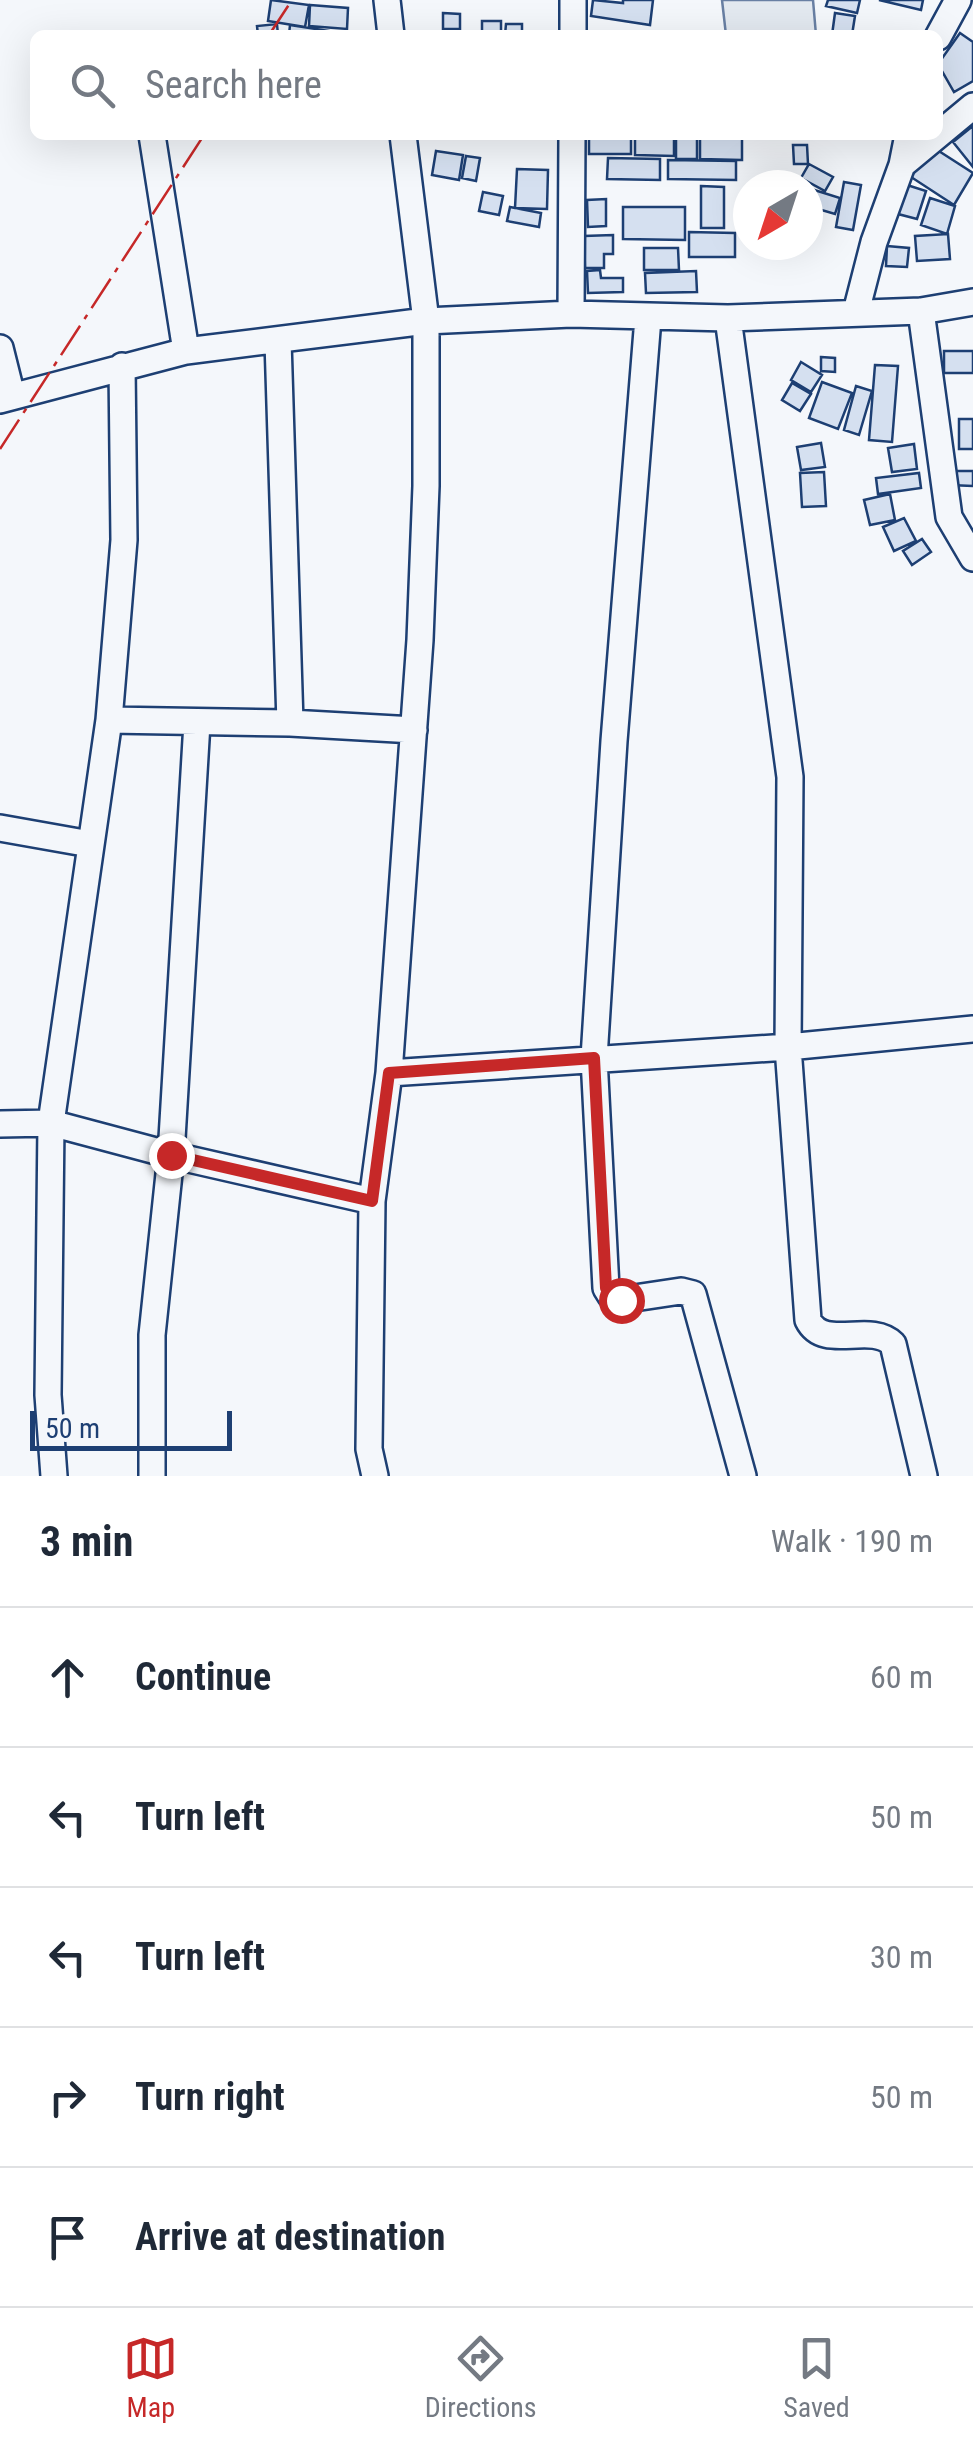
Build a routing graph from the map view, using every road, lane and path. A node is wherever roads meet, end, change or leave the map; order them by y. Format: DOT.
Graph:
graph roads {
  1 [pos="387,0"];
  2 [pos="574,0"];
  3 [pos="958,0"];
  4 [pos="390,30"];
  5 [pos="573,30"];
  6 [pos="941,30"];
  7 [pos="973,106"];
  8 [pos="943,131"];
  9 [pos="153,140"];
  10 [pos="405,140"];
  11 [pos="572,140"];
  12 [pos="907,140"];
  13 [pos="933,140"];
  14 [pos="902,166"];
  15 [pos="973,302"];
  16 [pos="856,312"];
  17 [pos="921,312"];
  18 [pos="571,314"];
  19 [pos="648,318"];
  20 [pos="728,318"];
  21 [pos="426,321"];
  22 [pos="278,341"];
  23 [pos="0,348"];
  24 [pos="186,351"];
  25 [pos="122,366"];
  26 [pos="6,398"];
  27 [pos="973,558"];
  28 [pos="109,720"];
  29 [pos="197,723"];
  30 [pos="290,723"];
  31 [pos="414,730"];
  32 [pos="0,828"];
  33 [pos="90,844"];
  34 [pos="973,1029"];
  35 [pos="788,1046"];
  36 [pos="594,1058"];
  37 [pos="389,1073"];
  38 [pos="51,1123"];
  39 [pos="0,1124"];
  40 [pos="171,1155"];
  41 [pos="372,1201"];
  42 [pos="54,1476"];
  43 [pos="152,1476"];
  44 [pos="375,1476"];
  45 [pos="743,1476"];
  46 [pos="924,1476"];
  1 -- 4 [label="street"];
  2 -- 5 [label="street"];
  3 -- 6 [label="street"];
  7 -- 8 [label="street"];
  9 -- 24 [label="street"];
  10 -- 21 [label="street"];
  11 -- 18 [label="street"];
  12 -- 14 [label="street"];
  13 -- 14 [label="street"];
  14 -- 16 [label="street"];
  15 -- 17 [label="street"];
  16 -- 17 [label="street"];
  16 -- 20 [label="street"];
  17 -- 27 [label="street"];
  18 -- 19 [label="street"];
  18 -- 21 [label="street"];
  19 -- 20 [label="street"];
  19 -- 36 [label="street"];
  20 -- 35 [label="street"];
  21 -- 22 [label="street"];
  21 -- 31 [label="street"];
  22 -- 24 [label="street"];
  22 -- 30 [label="street"];
  23 -- 26 [label="street"];
  24 -- 25 [label="street"];
  25 -- 26 [label="street"];
  25 -- 28 [label="street"];
  28 -- 29 [label="street"];
  28 -- 33 [label="street"];
  29 -- 30 [label="street"];
  29 -- 40 [label="street"];
  30 -- 31 [label="street"];
  31 -- 37 [label="street"];
  32 -- 33 [label="street"];
  33 -- 38 [label="street"];
  34 -- 35 [label="street"];
  35 -- 36 [label="street"];
  35 -- 46 [label="street"];
  36 -- 37 [label="street"];
  36 -- 45 [label="street"];
  37 -- 41 [label="street"];
  38 -- 39 [label="street"];
  38 -- 40 [label="street"];
  38 -- 42 [label="street"];
  40 -- 41 [label="street"];
  40 -- 43 [label="street"];
  41 -- 44 [label="street"];
}
